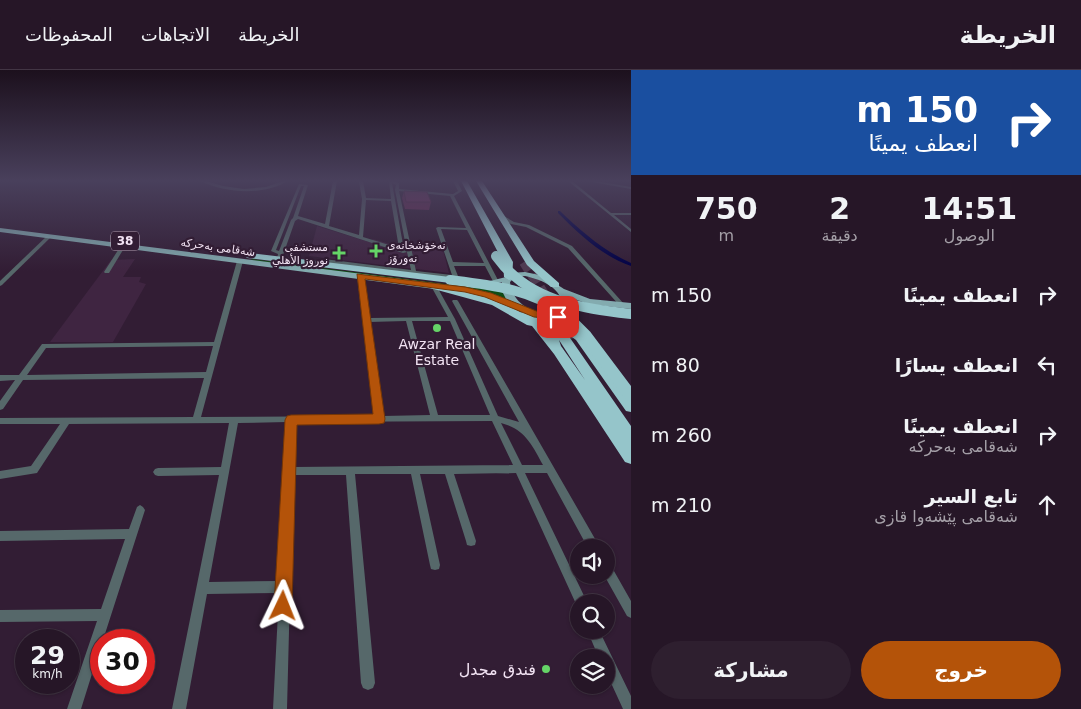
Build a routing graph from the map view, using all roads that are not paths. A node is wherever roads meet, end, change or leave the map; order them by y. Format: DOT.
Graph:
graph roads {
  1 [pos="289,211"];
  2 [pos="297,211"];
  3 [pos="329,211"];
  4 [pos="363,211"];
  5 [pos="395,211"];
  6 [pos="401,211"];
  7 [pos="460,211"];
  8 [pos="478,211"];
  9 [pos="489,211"];
  10 [pos="492,211"];
  11 [pos="498,211"];
  12 [pos="606,211"];
  13 [pos="610,214"];
  14 [pos="631,214"];
  15 [pos="502,217"];
  16 [pos="295,218"];
  17 [pos="0,225"];
  18 [pos="327,226"];
  19 [pos="468,229"];
  20 [pos="0,230"];
  21 [pos="631,231"];
  22 [pos="50,236"];
  23 [pos="361,238"];
  24 [pos="124,245"];
  25 [pos="402,251"];
  26 [pos="409,253"];
  27 [pos="280,255"];
  28 [pos="250,256"];
  29 [pos="502,258"];
  30 [pos="240,261"];
  31 [pos="523,261"];
  32 [pos="316,263"];
  33 [pos="452,264"];
  34 [pos="488,265"];
  35 [pos="107,272"];
  36 [pos="414,272"];
  37 [pos="360,276"];
  38 [pos="453,278"];
  39 [pos="508,278"];
  40 [pos="496,282"];
  41 [pos="0,284"];
  42 [pos="434,286"];
  43 [pos="557,287"];
  44 [pos="455,301"];
  45 [pos="628,307"];
  46 [pos="523,309"];
  47 [pos="567,311"];
  48 [pos="631,314"];
  49 [pos="452,319"];
  50 [pos="365,320"];
  51 [pos="408,320"];
  52 [pos="217,344"];
  53 [pos="568,346"];
  54 [pos="208,375"];
  55 [pos="21,377"];
  56 [pos="0,378"];
  57 [pos="631,396"];
  58 [pos="0,407"];
  59 [pos="631,407"];
  60 [pos="495,418"];
  61 [pos="379,419"];
  62 [pos="435,419"];
  63 [pos="196,420"];
  64 [pos="234,420"];
  65 [pos="291,420"];
  66 [pos="0,421"];
  67 [pos="66,421"];
  68 [pos="631,422"];
  69 [pos="532,437"];
  70 [pos="631,438"];
  71 [pos="631,457"];
  72 [pos="518,468"];
  73 [pos="550,469"];
  74 [pos="350,470"];
  75 [pos="415,470"];
  76 [pos="448,470"];
  77 [pos="224,471"];
  78 [pos="289,471"];
  79 [pos="158,472"];
  80 [pos="0,475"];
  81 [pos="140,510"];
  82 [pos="132,534"];
  83 [pos="0,536"];
  84 [pos="589,539"];
  85 [pos="471,542"];
  86 [pos="435,565"];
  87 [pos="615,584"];
  88 [pos="284,587"];
  89 [pos="202,588"];
  90 [pos="576,594"];
  91 [pos="631,612"];
  92 [pos="106,615"];
  93 [pos="0,616"];
  94 [pos="597,639"];
  95 [pos="368,683"];
  96 [pos="74,709"];
  97 [pos="179,709"];
  98 [pos="280,709"];
  99 [pos="630,709"];
  1 -- 27 [label="street"];
  2 -- 16 [label="street"];
  3 -- 18 [label="street"];
  4 -- 23 [label="street"];
  5 -- 25 [label="street"];
  6 -- 26 [label="street"];
  7 -- 19 [label="street"];
  8 -- 29 [label="highway"];
  9 -- 31 [label="highway"];
  10 -- 31 [label="highway"];
  11 -- 15 [label="highway"];
  12 -- 13 [label="street"];
  13 -- 14 [label="street"];
  13 -- 21 [label="street"];
  15 -- 31 [label="highway"];
  15 -- 45 [label="street"];
  16 -- 18 [label="street"];
  16 -- 27 [label="street"];
  17 -- 28 [label="main road, شەقامی بەحرکە / 38"];
  18 -- 23 [label="street"];
  19 -- 33 [label="street"];
  19 -- 34 [label="street"];
  20 -- 22 [label="main road, شەقامی بەحرکە / 38"];
  22 -- 24 [label="main road, شەقامی بەحرکە / 38"];
  22 -- 41 [label="street"];
  23 -- 25 [label="street"];
  24 -- 30 [label="main road, شەقامی بەحرکە / 38"];
  24 -- 35 [label="street"];
  25 -- 26 [label="street"];
  26 -- 36 [label="street"];
  27 -- 28 [label="highway"];
  27 -- 32 [label="highway"];
  28 -- 40 [label="main road, شەقامی بەحرکە / 38"];
  29 -- 31 [label="highway"];
  29 -- 39 [label="highway"];
  29 -- 48 [label="highway, bridge"];
  30 -- 37 [label="main road, شەقامی بەحرکە / 38"];
  30 -- 52 [label="street"];
  31 -- 43 [label="highway"];
  32 -- 36 [label="street"];
  32 -- 38 [label="highway"];
  33 -- 34 [label="street"];
  33 -- 38 [label="street"];
  34 -- 40 [label="street"];
  36 -- 38 [label="street"];
  37 -- 42 [label="main road, شەقامی بەحرکە / 38"];
  37 -- 50 [label="street"];
  38 -- 40 [label="street"];
  38 -- 57 [label="highway, bridge"];
  39 -- 40 [label="main road, شەقامی بەحرکە / 38"];
  39 -- 43 [label="main road, 38"];
  39 -- 46 [label="main road"];
  42 -- 46 [label="main road, شەقامی بەحرکە / 38"];
  42 -- 49 [label="street"];
  42 -- 53 [label="highway"];
  43 -- 45 [label="main road"];
  43 -- 47 [label="main road"];
  44 -- 69 [label="street"];
  45 -- 47 [label="main road"];
  46 -- 47 [label="main road, 38"];
  46 -- 53 [label="highway"];
  47 -- 53 [label="highway"];
  49 -- 51 [label="street"];
  49 -- 60 [label="street"];
  50 -- 51 [label="street"];
  50 -- 61 [label="street"];
  51 -- 62 [label="street"];
  52 -- 54 [label="street"];
  52 -- 55 [label="street"];
  53 -- 59 [label="highway"];
  53 -- 68 [label="highway"];
  53 -- 70 [label="highway"];
  53 -- 71 [label="highway"];
  54 -- 55 [label="street"];
  54 -- 63 [label="street"];
  55 -- 56 [label="street"];
  55 -- 58 [label="street"];
  60 -- 62 [label="street"];
  60 -- 69 [label="street"];
  60 -- 72 [label="street"];
  61 -- 62 [label="street"];
  61 -- 65 [label="street"];
  63 -- 64 [label="street"];
  63 -- 67 [label="street"];
  64 -- 65 [label="street"];
  64 -- 77 [label="street"];
  65 -- 78 [label="street"];
  66 -- 67 [label="street"];
  67 -- 80 [label="street"];
  69 -- 73 [label="street"];
  72 -- 73 [label="street"];
  72 -- 76 [label="street"];
  72 -- 90 [label="street"];
  73 -- 84 [label="street"];
  74 -- 75 [label="street"];
  74 -- 78 [label="street"];
  74 -- 95 [label="street"];
  75 -- 76 [label="street"];
  75 -- 86 [label="street"];
  76 -- 85 [label="street"];
  77 -- 79 [label="street"];
  77 -- 89 [label="street"];
  78 -- 88 [label="street"];
  81 -- 82 [label="street"];
  82 -- 83 [label="street"];
  82 -- 92 [label="street"];
  87 -- 91 [label="street"];
  88 -- 89 [label="street"];
  88 -- 98 [label="street"];
  89 -- 97 [label="street"];
  92 -- 93 [label="street"];
  92 -- 96 [label="street"];
  94 -- 99 [label="street"];
}
